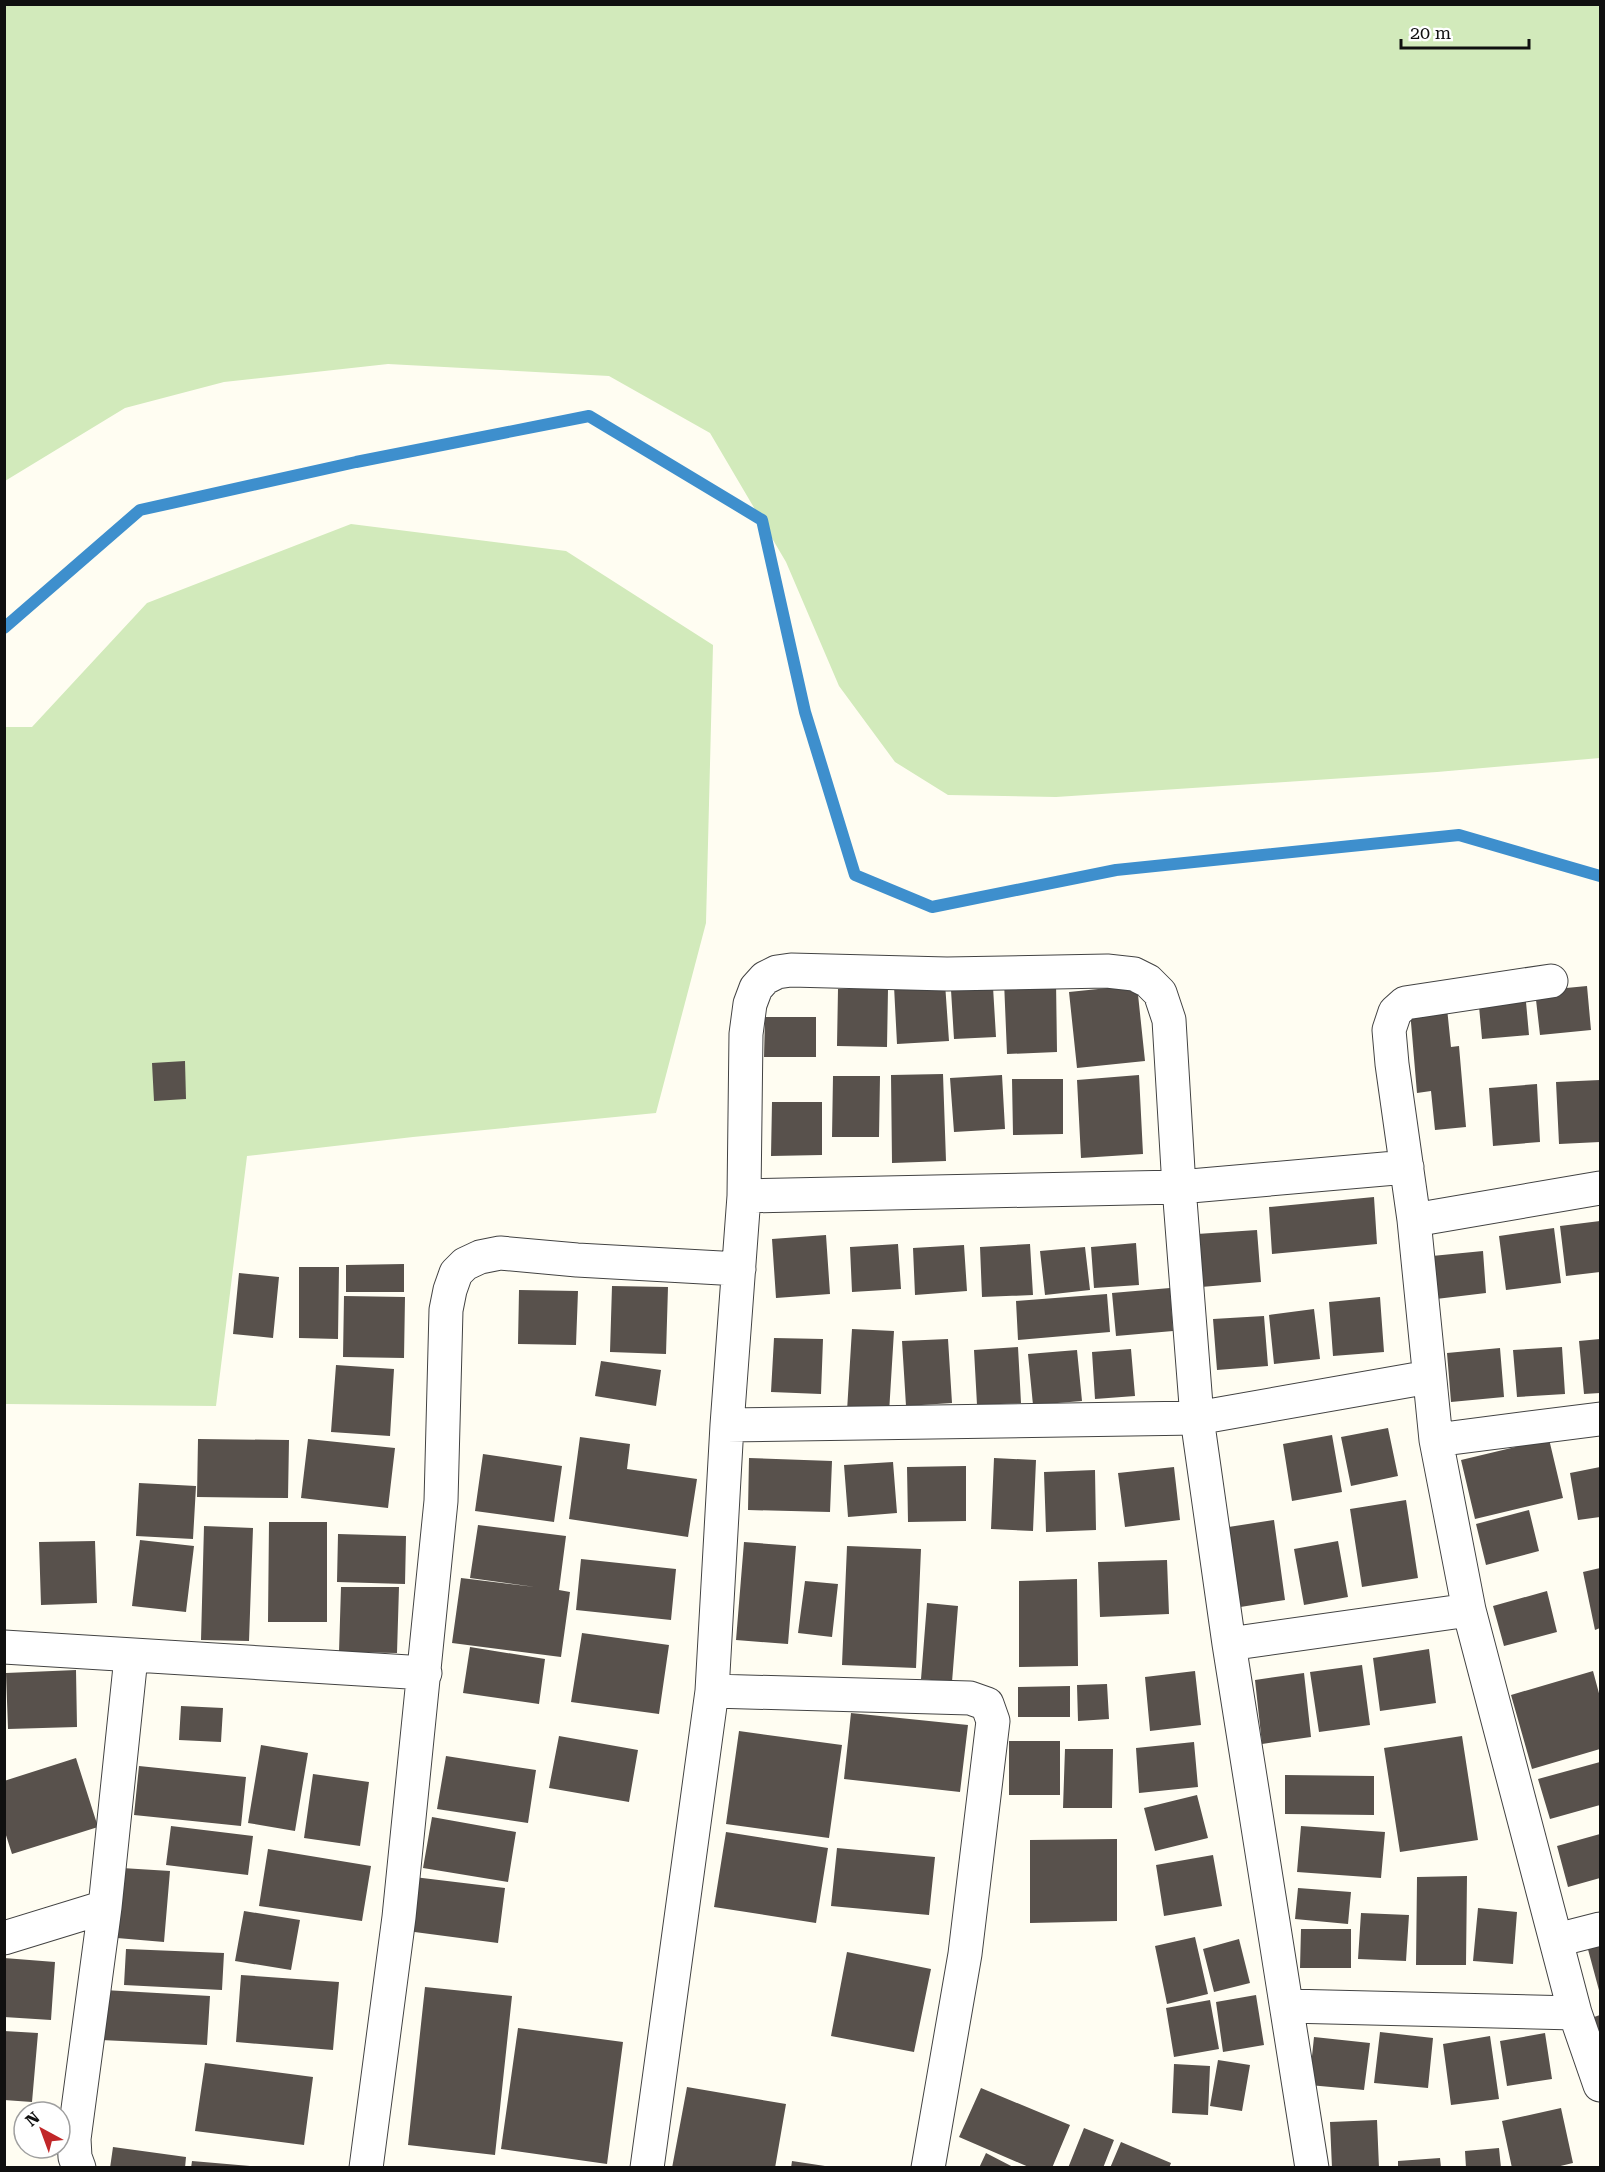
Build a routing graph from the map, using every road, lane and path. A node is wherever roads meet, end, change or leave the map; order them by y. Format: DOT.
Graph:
graph roads {
  1 [pos="1551,981"];
  2 [pos="1407,1167"];
  3 [pos="1179,1187"];
  4 [pos="1600,1188"];
  5 [pos="744,1196"];
  6 [pos="1414,1220"];
  7 [pos="739,1269"];
  8 [pos="1429,1377"];
  9 [pos="1197,1418"];
  10 [pos="1600,1419"];
  11 [pos="727,1425"];
  12 [pos="1436,1440"];
  13 [pos="1469,1610"];
  14 [pos="1229,1644"];
  15 [pos="4,1647"];
  16 [pos="131,1656"];
  17 [pos="425,1673"];
  18 [pos="712,1691"];
  19 [pos="105,1907"];
  20 [pos="1600,1929"];
  21 [pos="4,1938"];
  22 [pos="1557,1941"];
  23 [pos="1287,2006"];
  24 [pos="1575,2013"];
  25 [pos="1600,2085"];
  26 [pos="79,2168"];
  27 [pos="366,2168"];
  28 [pos="647,2168"];
  29 [pos="928,2168"];
  30 [pos="1312,2168"];
  1 -- 2 [label="street"];
  2 -- 3 [label="street"];
  2 -- 6 [label="street"];
  3 -- 5 [label="street"];
  3 -- 5 [label="street"];
  3 -- 9 [label="street"];
  4 -- 6 [label="street"];
  5 -- 7 [label="street"];
  6 -- 8 [label="street"];
  7 -- 11 [label="street"];
  7 -- 17 [label="street"];
  8 -- 9 [label="street"];
  8 -- 12 [label="street"];
  9 -- 11 [label="street"];
  9 -- 14 [label="street"];
  10 -- 12 [label="street"];
  11 -- 18 [label="street"];
  12 -- 13 [label="street"];
  13 -- 14 [label="street"];
  13 -- 22 [label="street"];
  14 -- 23 [label="street"];
  15 -- 16 [label="street"];
  16 -- 17 [label="street"];
  16 -- 19 [label="street"];
  17 -- 27 [label="street"];
  18 -- 28 [label="street"];
  18 -- 29 [label="street"];
  19 -- 21 [label="street"];
  19 -- 26 [label="street"];
  20 -- 22 [label="street"];
  22 -- 24 [label="street"];
  23 -- 24 [label="street"];
  23 -- 30 [label="street"];
  24 -- 25 [label="street"];
}
